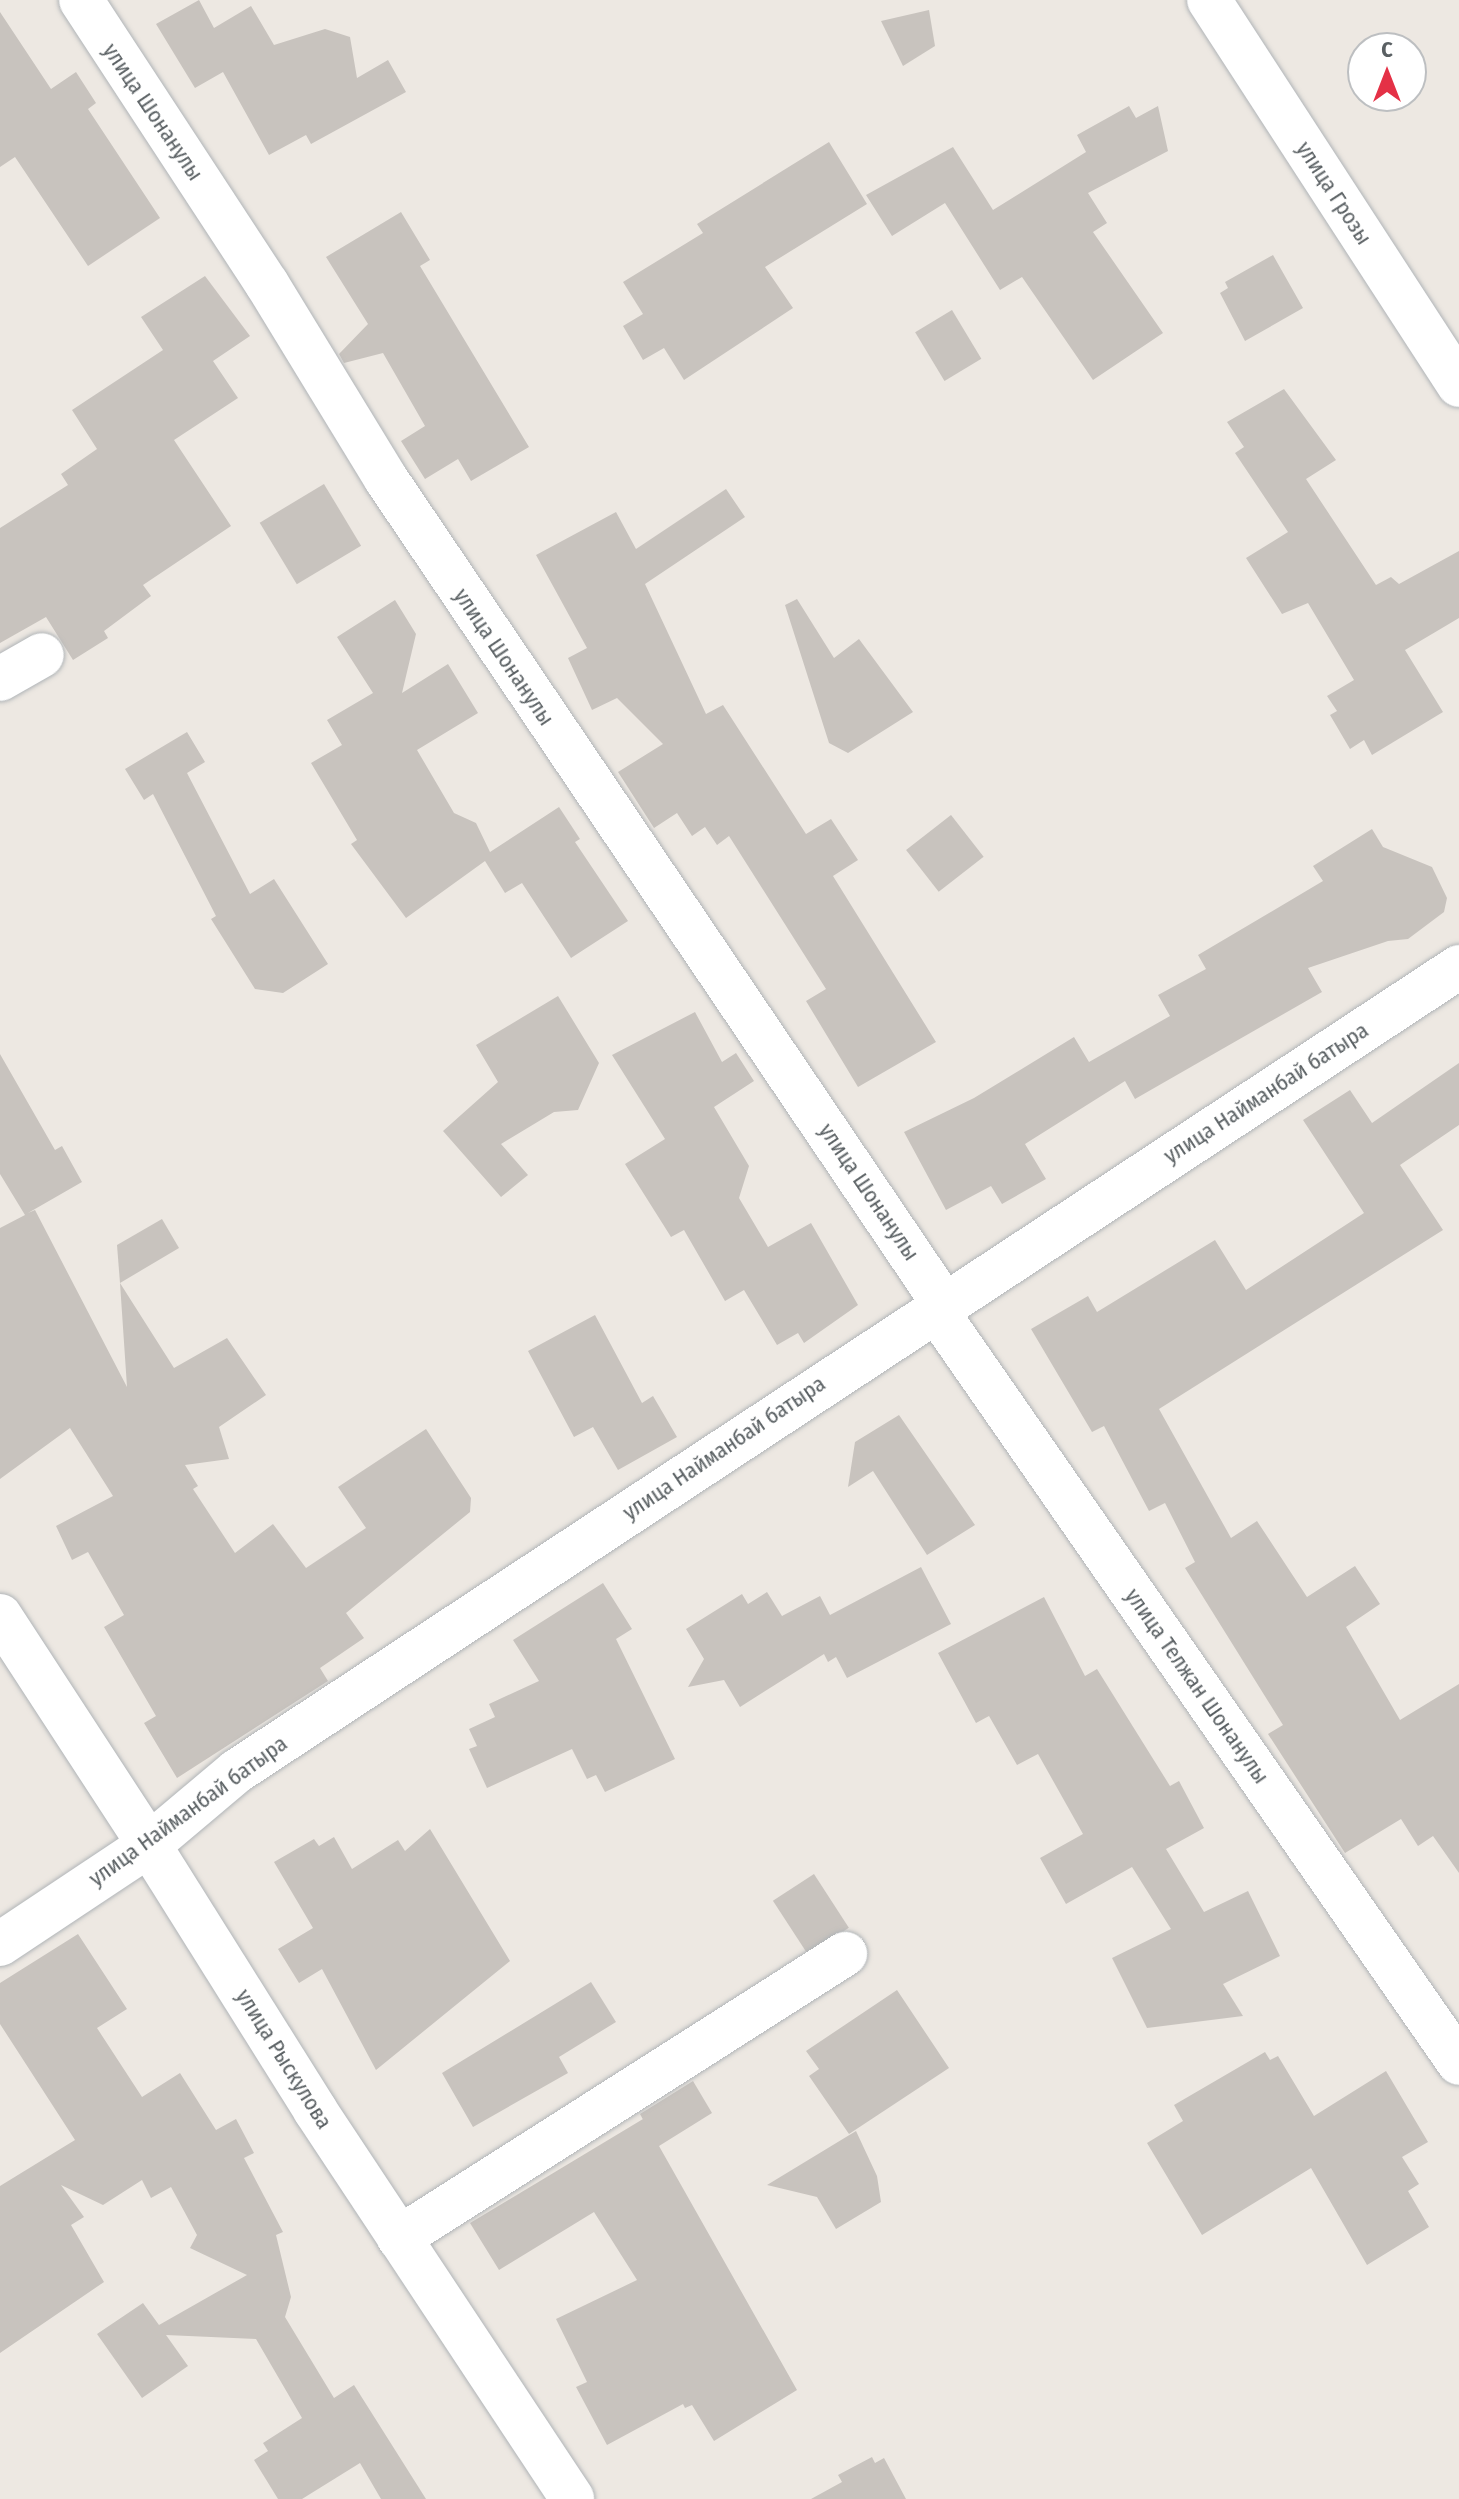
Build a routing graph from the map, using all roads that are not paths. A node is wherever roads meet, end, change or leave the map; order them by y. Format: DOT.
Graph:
graph roads {
  1 [pos="81,0"];
  2 [pos="1209,0"];
  3 [pos="1459,385"];
  4 [pos="42,655"];
  5 [pos="0,679"];
  6 [pos="1459,967"];
  7 [pos="939,1306"];
  8 [pos="0,1616"];
  9 [pos="149,1845"];
  10 [pos="0,1944"];
  11 [pos="845,1954"];
  12 [pos="1459,2063"];
  13 [pos="399,2238"];
  14 [pos="572,2499"];
  1 -- 7 [label="street, улица Шонанулы"];
  2 -- 3 [label="street, улица Грозы"];
  4 -- 5 [label="street"];
  6 -- 7 [label="street, улица Найманбай батыра"];
  7 -- 9 [label="street, улица Найманбай батыра"];
  7 -- 12 [label="street, улица Телжан Шонанулы"];
  8 -- 9 [label="street, улица Рыскулова"];
  9 -- 10 [label="street, улица Найманбай батыра"];
  9 -- 13 [label="street, улица Рыскулова"];
  11 -- 13 [label="street"];
  13 -- 14 [label="street, улица Рыскулова"];
}
